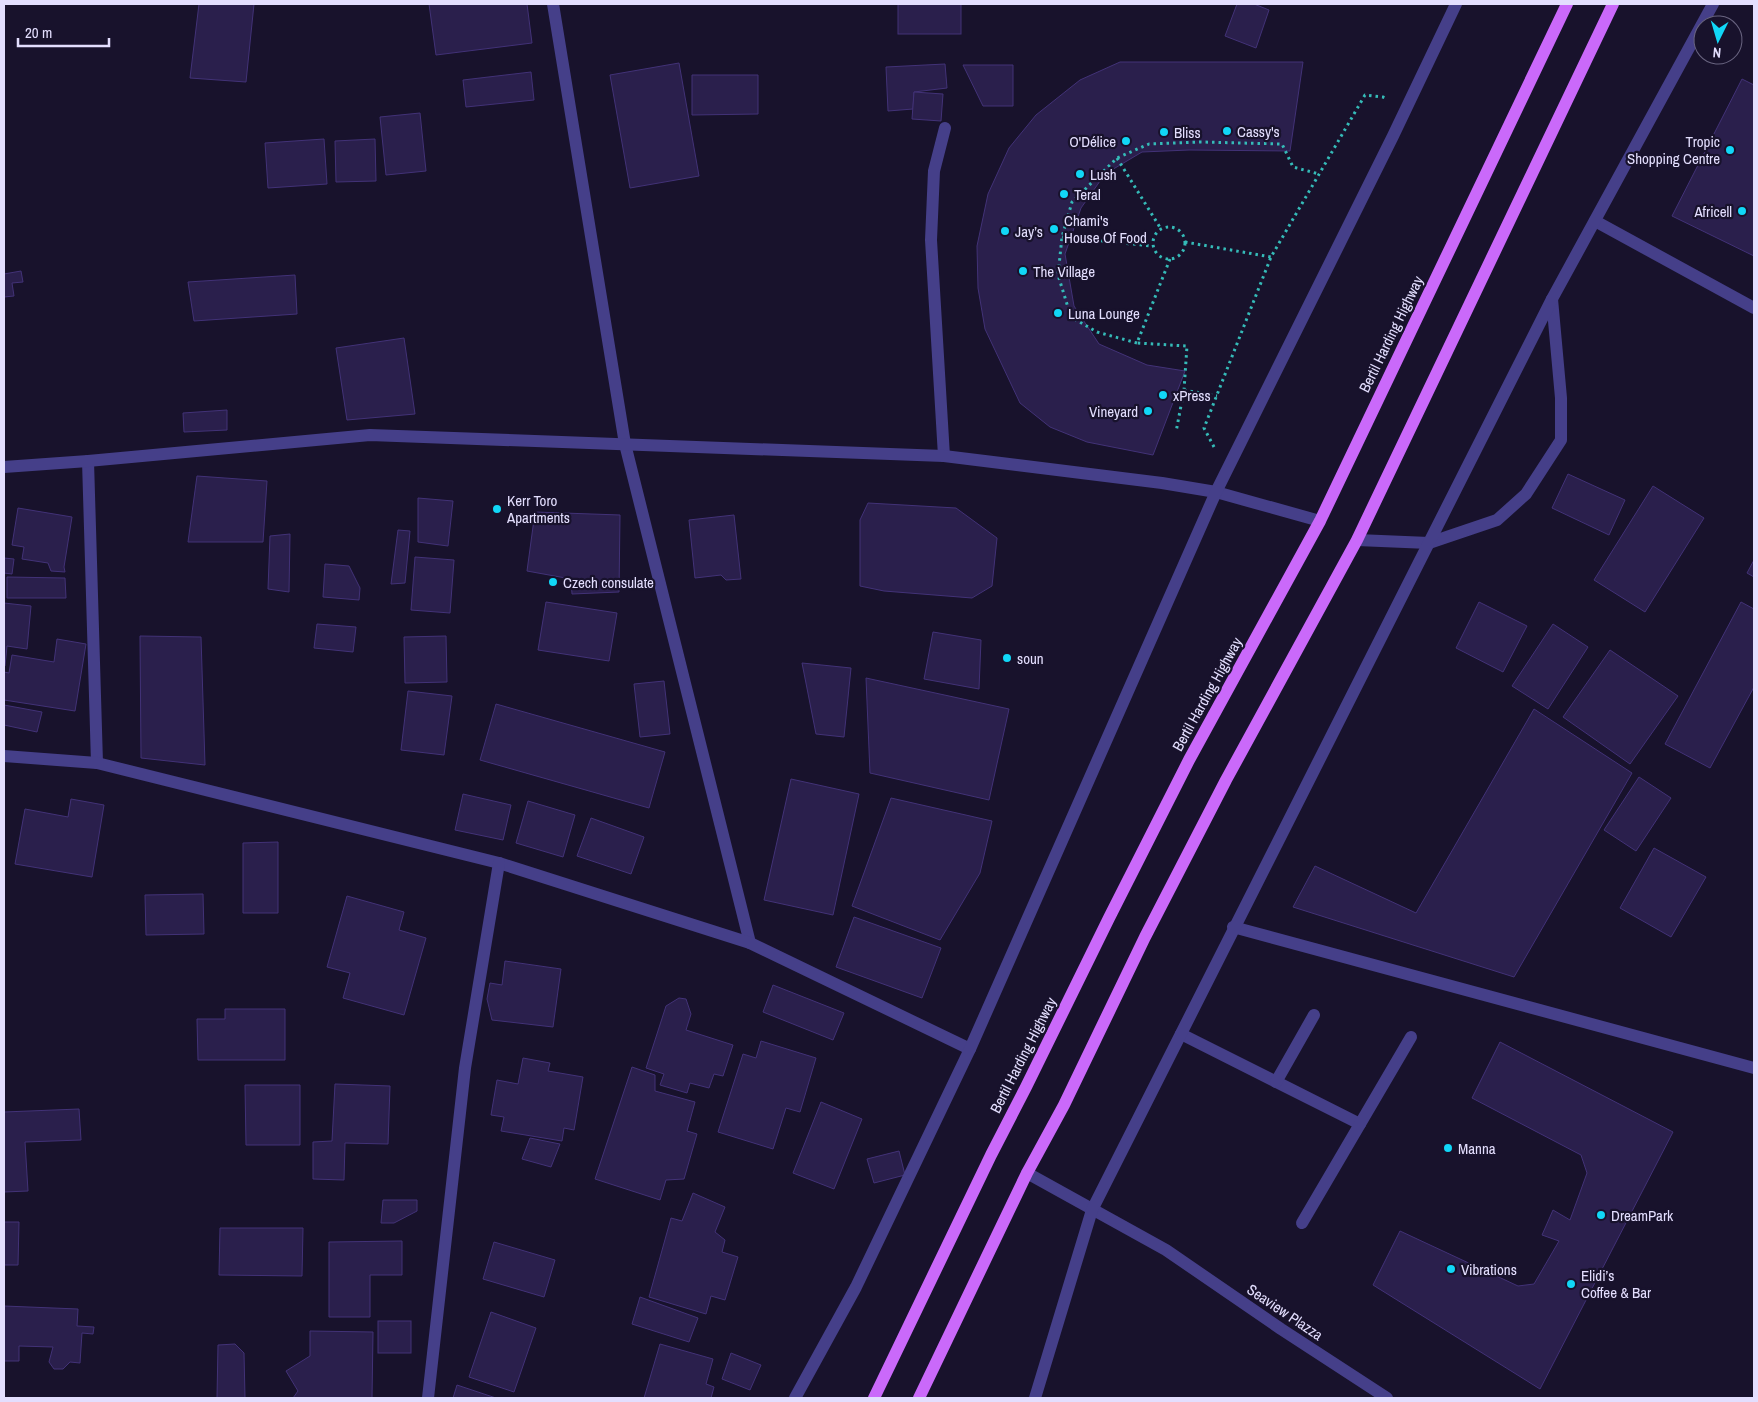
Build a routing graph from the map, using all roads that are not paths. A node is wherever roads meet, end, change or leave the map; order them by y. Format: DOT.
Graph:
graph roads {
  1 [pos="553,4"];
  2 [pos="1456,4"];
  3 [pos="1567,4"];
  4 [pos="1613,4"];
  5 [pos="1713,4"];
  6 [pos="945,128"];
  7 [pos="1595,221"];
  8 [pos="1552,299"];
  9 [pos="1754,308"];
  10 [pos="625,444"];
  11 [pos="944,456"];
  12 [pos="88,461"];
  13 [pos="4,467"];
  14 [pos="1216,492"];
  15 [pos="1320,521"];
  16 [pos="1357,540"];
  17 [pos="1429,543"];
  18 [pos="4,756"];
  19 [pos="97,763"];
  20 [pos="499,863"];
  21 [pos="1234,928"];
  22 [pos="750,943"];
  23 [pos="1314,1015"];
  24 [pos="1181,1034"];
  25 [pos="1411,1037"];
  26 [pos="970,1049"];
  27 [pos="1754,1068"];
  28 [pos="1276,1082"];
  29 [pos="1360,1124"];
  30 [pos="1027,1173"];
  31 [pos="1092,1210"];
  32 [pos="1302,1224"];
  33 [pos="428,1398"];
  34 [pos="795,1398"];
  35 [pos="874,1398"];
  36 [pos="919,1398"];
  37 [pos="1035,1398"];
  38 [pos="1387,1398"];
  1 -- 10 [label="street"];
  2 -- 14 [label="street"];
  3 -- 15 [label="main road, Bertil Harding Highway"];
  4 -- 16 [label="main road"];
  5 -- 7 [label="street"];
  6 -- 11 [label="street"];
  7 -- 8 [label="street"];
  7 -- 9 [label="street"];
  8 -- 17 [label="street"];
  8 -- 17 [label="street"];
  10 -- 11 [label="street"];
  10 -- 12 [label="street"];
  10 -- 22 [label="street"];
  11 -- 14 [label="street"];
  12 -- 13 [label="street"];
  12 -- 19 [label="street"];
  14 -- 15 [label="street"];
  14 -- 26 [label="street"];
  15 -- 35 [label="main road, Bertil Harding Highway"];
  16 -- 17 [label="street"];
  16 -- 30 [label="main road"];
  17 -- 21 [label="street"];
  18 -- 19 [label="street"];
  19 -- 20 [label="street"];
  20 -- 22 [label="street"];
  20 -- 33 [label="street"];
  21 -- 24 [label="street"];
  21 -- 27 [label="street"];
  22 -- 26 [label="street"];
  23 -- 28 [label="street"];
  24 -- 28 [label="street"];
  24 -- 31 [label="street"];
  25 -- 29 [label="street"];
  26 -- 34 [label="street"];
  28 -- 29 [label="street"];
  29 -- 32 [label="street"];
  30 -- 31 [label="street, Seaview Plazza"];
  30 -- 36 [label="main road"];
  31 -- 37 [label="street"];
  31 -- 38 [label="street, Seaview Plazza"];
}
